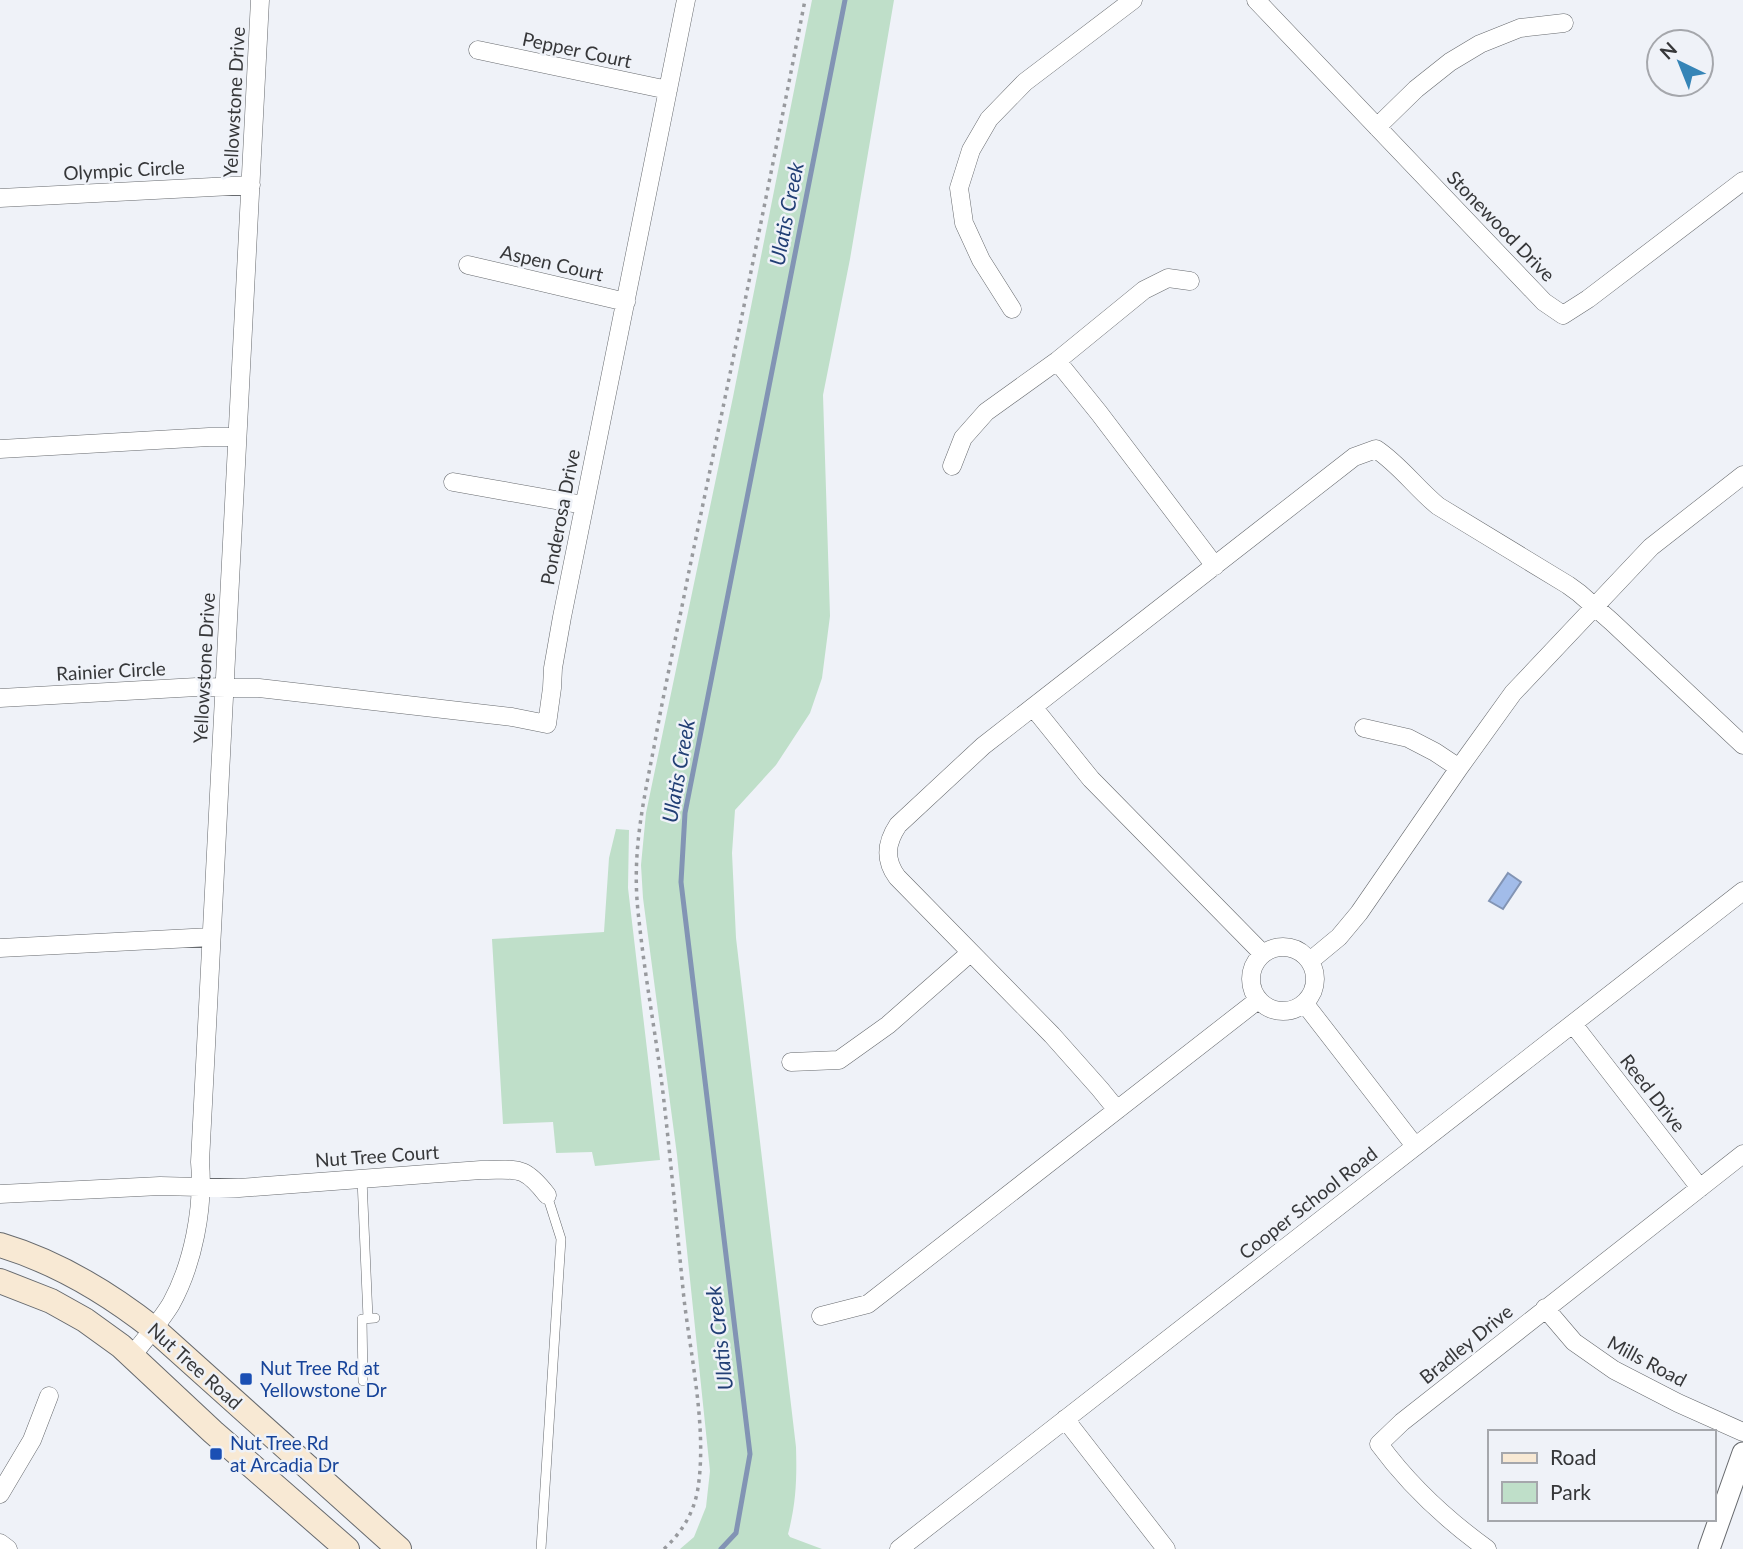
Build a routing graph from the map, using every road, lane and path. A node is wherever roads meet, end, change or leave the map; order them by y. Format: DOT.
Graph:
graph roads {
  1 [pos="260,0"];
  2 [pos="686,0"];
  3 [pos="805,0"];
  4 [pos="1133,0"];
  5 [pos="1256,0"];
  6 [pos="1564,23"];
  7 [pos="478,50"];
  8 [pos="668,90"];
  9 [pos="1377,127"];
  10 [pos="1743,181"];
  11 [pos="251,185"];
  12 [pos="0,198"];
  13 [pos="468,265"];
  14 [pos="1190,281"];
  15 [pos="626,302"];
  16 [pos="1012,309"];
  17 [pos="1057,361"];
  18 [pos="237,437"];
  19 [pos="0,449"];
  20 [pos="952,466"];
  21 [pos="1743,475"];
  22 [pos="453,482"];
  23 [pos="584,505"];
  24 [pos="1214,566"];
  25 [pos="1594,606"];
  26 [pos="224,687"];
  27 [pos="0,698"];
  28 [pos="1033,707"];
  29 [pos="1364,728"];
  30 [pos="1743,745"];
  31 [pos="1459,768"];
  32 [pos="1743,891"];
  33 [pos="211,937"];
  34 [pos="0,948"];
  35 [pos="970,953"];
  36 [pos="1263,954"];
  37 [pos="1310,961"];
  38 [pos="1258,1000"];
  39 [pos="1304,1003"];
  40 [pos="1573,1024"];
  41 [pos="791,1062"];
  42 [pos="1117,1110"];
  43 [pos="1415,1146"];
  44 [pos="1743,1154"];
  45 [pos="362,1179"];
  46 [pos="200,1187"];
  47 [pos="1700,1188"];
  48 [pos="0,1194"];
  49 [pos="547,1195"];
  50 [pos="0,1245"];
  51 [pos="0,1281"];
  52 [pos="1545,1308"];
  53 [pos="821,1316"];
  54 [pos="154,1328"];
  55 [pos="132,1356"];
  56 [pos="363,1381"];
  57 [pos="49,1396"];
  58 [pos="1065,1419"];
  59 [pos="1743,1432"];
  60 [pos="1743,1453"];
  61 [pos="0,1494"];
  62 [pos="0,1543"];
  63 [pos="8,1549"];
  64 [pos="347,1549"];
  65 [pos="399,1549"];
  66 [pos="541,1549"];
  67 [pos="664,1549"];
  68 [pos="899,1549"];
  69 [pos="1166,1549"];
  70 [pos="1488,1549"];
  71 [pos="1709,1549"];
  1 -- 11 [label="street, Yellowstone Drive"];
  2 -- 8 [label="street, Ponderosa Drive"];
  3 -- 67 [label="path"];
  4 -- 16 [label="street"];
  5 -- 9 [label="street, Stonewood Drive"];
  6 -- 9 [label="street"];
  7 -- 8 [label="street, Pepper Court"];
  8 -- 15 [label="street, Ponderosa Drive"];
  9 -- 10 [label="street, Stonewood Drive"];
  11 -- 12 [label="street, Olympic Circle"];
  11 -- 18 [label="street, Yellowstone Drive"];
  13 -- 15 [label="street, Aspen Court"];
  14 -- 17 [label="street"];
  15 -- 23 [label="street, Ponderosa Drive"];
  17 -- 20 [label="street"];
  17 -- 24 [label="street"];
  18 -- 19 [label="street"];
  18 -- 26 [label="street, Yellowstone Drive"];
  21 -- 25 [label="street"];
  22 -- 23 [label="street"];
  23 -- 26 [label="street, Ponderosa Drive"];
  24 -- 25 [label="street"];
  24 -- 28 [label="street"];
  25 -- 30 [label="street"];
  25 -- 31 [label="street"];
  26 -- 27 [label="street, Rainier Circle"];
  26 -- 33 [label="street, Yellowstone Drive"];
  28 -- 35 [label="street"];
  28 -- 36 [label="street"];
  29 -- 31 [label="street"];
  31 -- 37 [label="street"];
  32 -- 40 [label="street, Cooper School Road"];
  33 -- 34 [label="street"];
  33 -- 46 [label="street, Yellowstone Drive"];
  35 -- 41 [label="street"];
  35 -- 42 [label="street"];
  36 -- 37 [label="street"];
  36 -- 38 [label="street"];
  37 -- 39 [label="street"];
  38 -- 39 [label="street"];
  38 -- 42 [label="street"];
  39 -- 43 [label="street"];
  40 -- 43 [label="street, Cooper School Road"];
  40 -- 47 [label="street, Reed Drive"];
  42 -- 53 [label="street"];
  43 -- 58 [label="street, Cooper School Road"];
  44 -- 47 [label="street, Bradley Drive"];
  45 -- 46 [label="street, Nut Tree Court"];
  45 -- 49 [label="street, Nut Tree Court"];
  45 -- 56 [label="lane"];
  46 -- 48 [label="street"];
  46 -- 54 [label="street, Yellowstone Drive"];
  47 -- 52 [label="street, Bradley Drive"];
  49 -- 66 [label="lane"];
  50 -- 54 [label="main road, Nut Tree Road"];
  51 -- 55 [label="main road, Nut Tree Road"];
  52 -- 59 [label="street, Mills Road"];
  52 -- 70 [label="street, Bradley Drive"];
  54 -- 55 [label="street, Yellowstone Drive"];
  54 -- 65 [label="main road, Nut Tree Road"];
  55 -- 64 [label="main road, Nut Tree Road"];
  57 -- 61 [label="street"];
  58 -- 68 [label="street, Cooper School Road"];
  58 -- 69 [label="street"];
  60 -- 71 [label="street"];
  62 -- 63 [label="street"];
}
